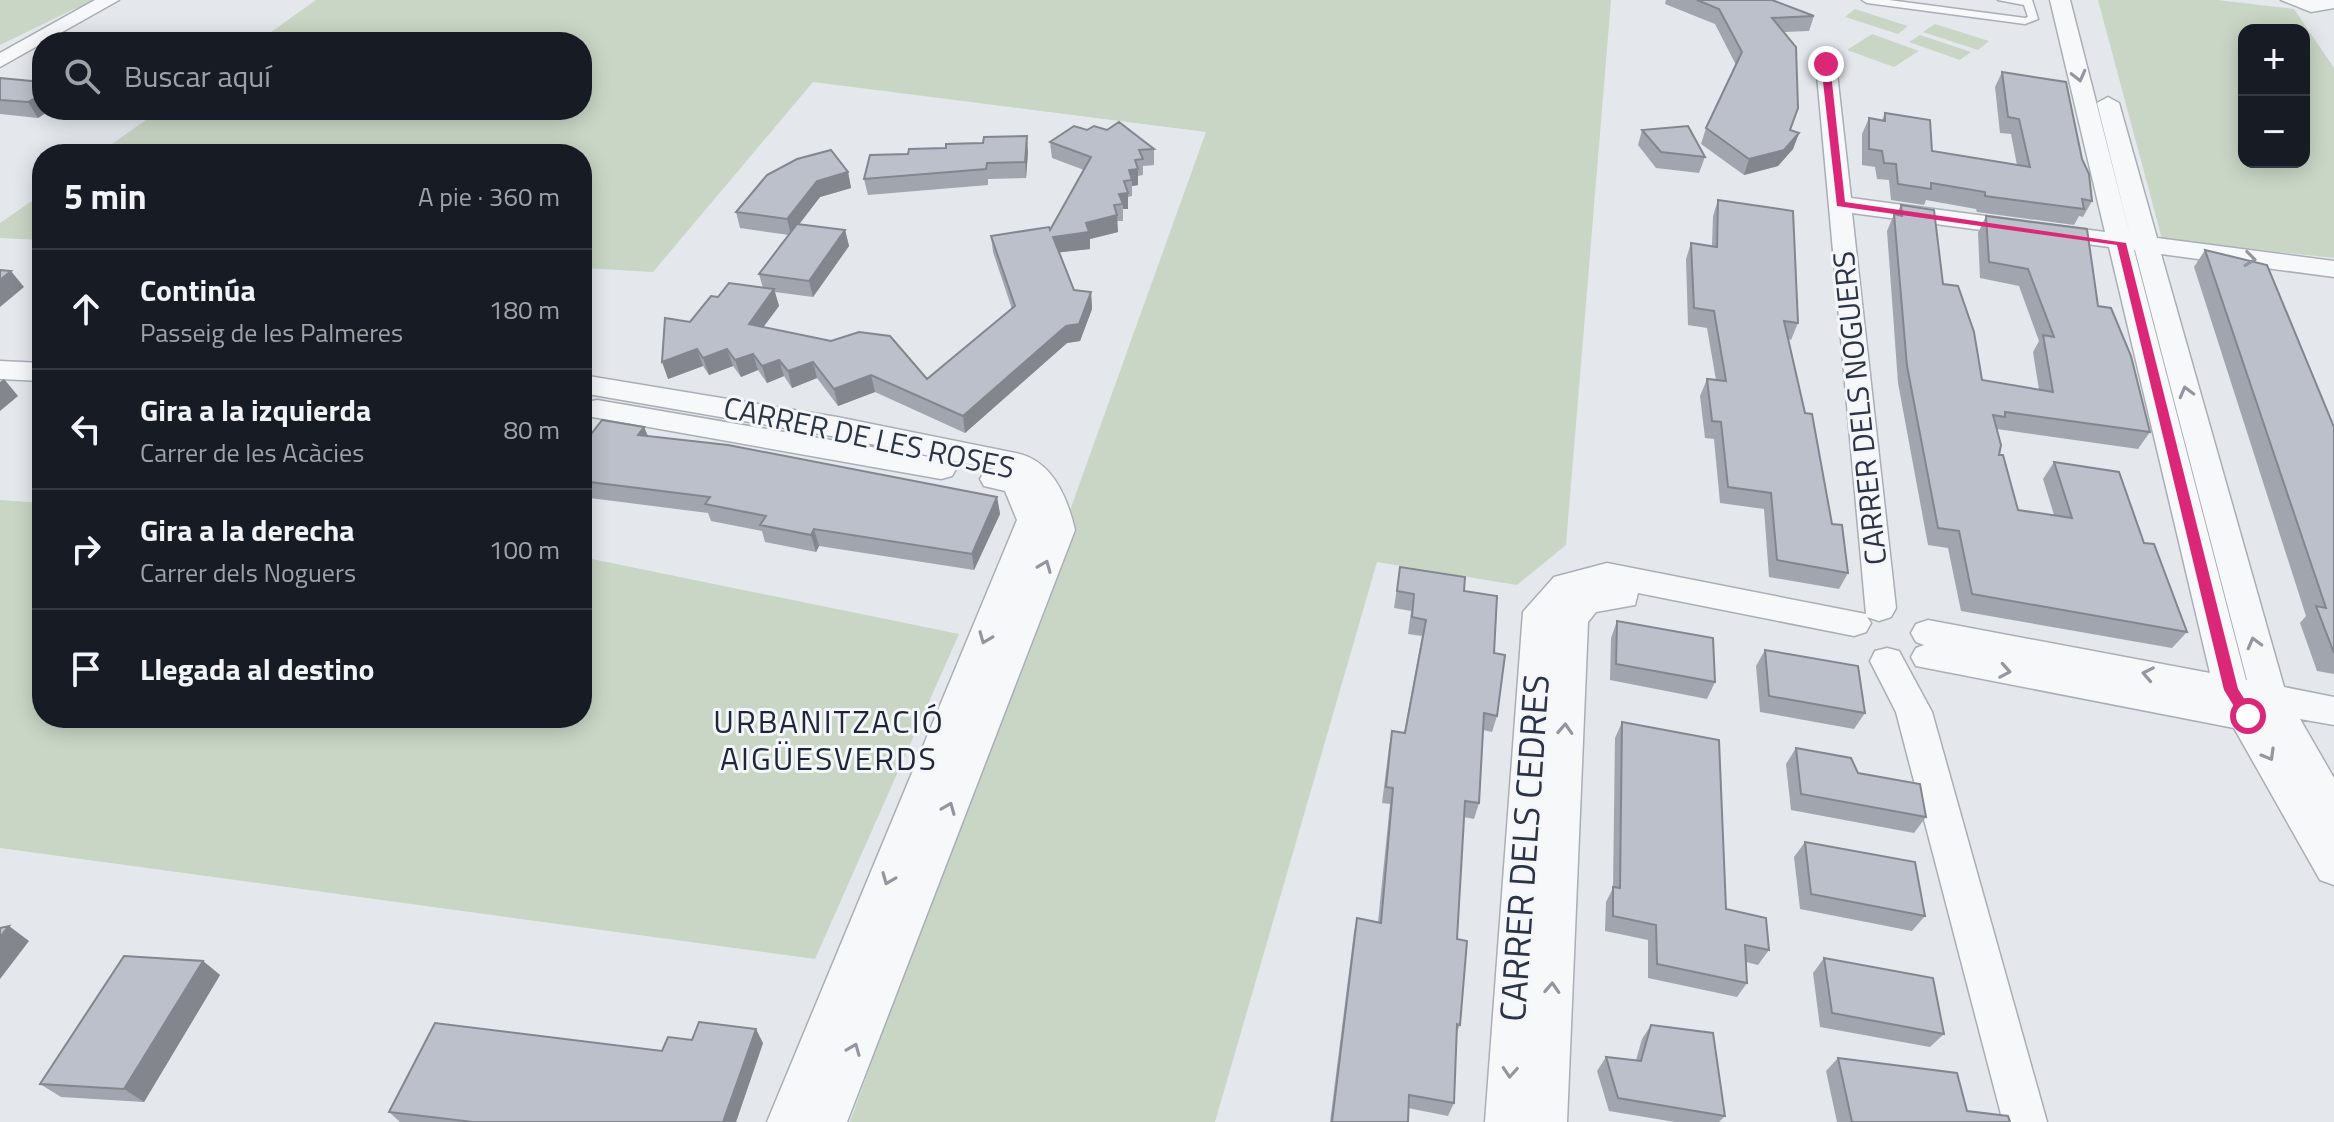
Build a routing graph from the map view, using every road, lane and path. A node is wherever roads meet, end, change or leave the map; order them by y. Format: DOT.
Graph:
graph roads {
  1 [pos="109,0"];
  2 [pos="1867,0"];
  3 [pos="2003,0"];
  4 [pos="2060,0"];
  5 [pos="2081,0"];
  6 [pos="2291,0"];
  7 [pos="2028,2"];
  8 [pos="2322,3"];
  9 [pos="2334,28"];
  10 [pos="52,32"];
  11 [pos="32,43"];
  12 [pos="0,61"];
  13 [pos="1826,64"];
  14 [pos="1840,204"];
  15 [pos="2134,244"];
  16 [pos="2334,269"];
  17 [pos="0,351"];
  18 [pos="32,353"];
  19 [pos="0,370"];
  20 [pos="32,372"];
  21 [pos="592,386"];
  22 [pos="592,408"];
  23 [pos="1576,594"];
  24 [pos="1894,641"];
  25 [pos="2257,706"];
  26 [pos="2334,711"];
  27 [pos="2334,729"];
  28 [pos="2334,813"];
  29 [pos="2334,868"];
  30 [pos="789,1122"];
  31 [pos="825,1122"];
  32 [pos="1507,1122"];
  33 [pos="1545,1122"];
  34 [pos="2025,1122"];
  1 -- 10 [label="street"];
  2 -- 7 [label="lane"];
  3 -- 7 [label="lane"];
  4 -- 15 [label="street, one-way"];
  5 -- 15 [label="street"];
  6 -- 8 [label="street"];
  8 -- 9 [label="street"];
  11 -- 12 [label="street"];
  13 -- 14 [label="street, CARRER DELS NOGUERS"];
  14 -- 15 [label="street"];
  14 -- 24 [label="street, CARRER DELS NOGUERS"];
  15 -- 16 [label="street, one-way"];
  15 -- 25 [label="street"];
  17 -- 18 [label="street"];
  19 -- 20 [label="street"];
  31 -- 21 [label="street, CARRER DE LES ROSES, one-way"];
  22 -- 30 [label="street, CARRER DE LES ROSES, one-way"];
  23 -- 24 [label="street"];
  23 -- 32 [label="street, CARRER DELS CEDRES, one-way"];
  33 -- 23 [label="street, CARRER DELS CEDRES, one-way"];
  24 -- 25 [label="street"];
  24 -- 34 [label="street, CARRER DELS NOGUERS"];
  25 -- 26 [label="street"];
  25 -- 27 [label="street"];
  25 -- 28 [label="street"];
  25 -- 29 [label="street, one-way"];
}
